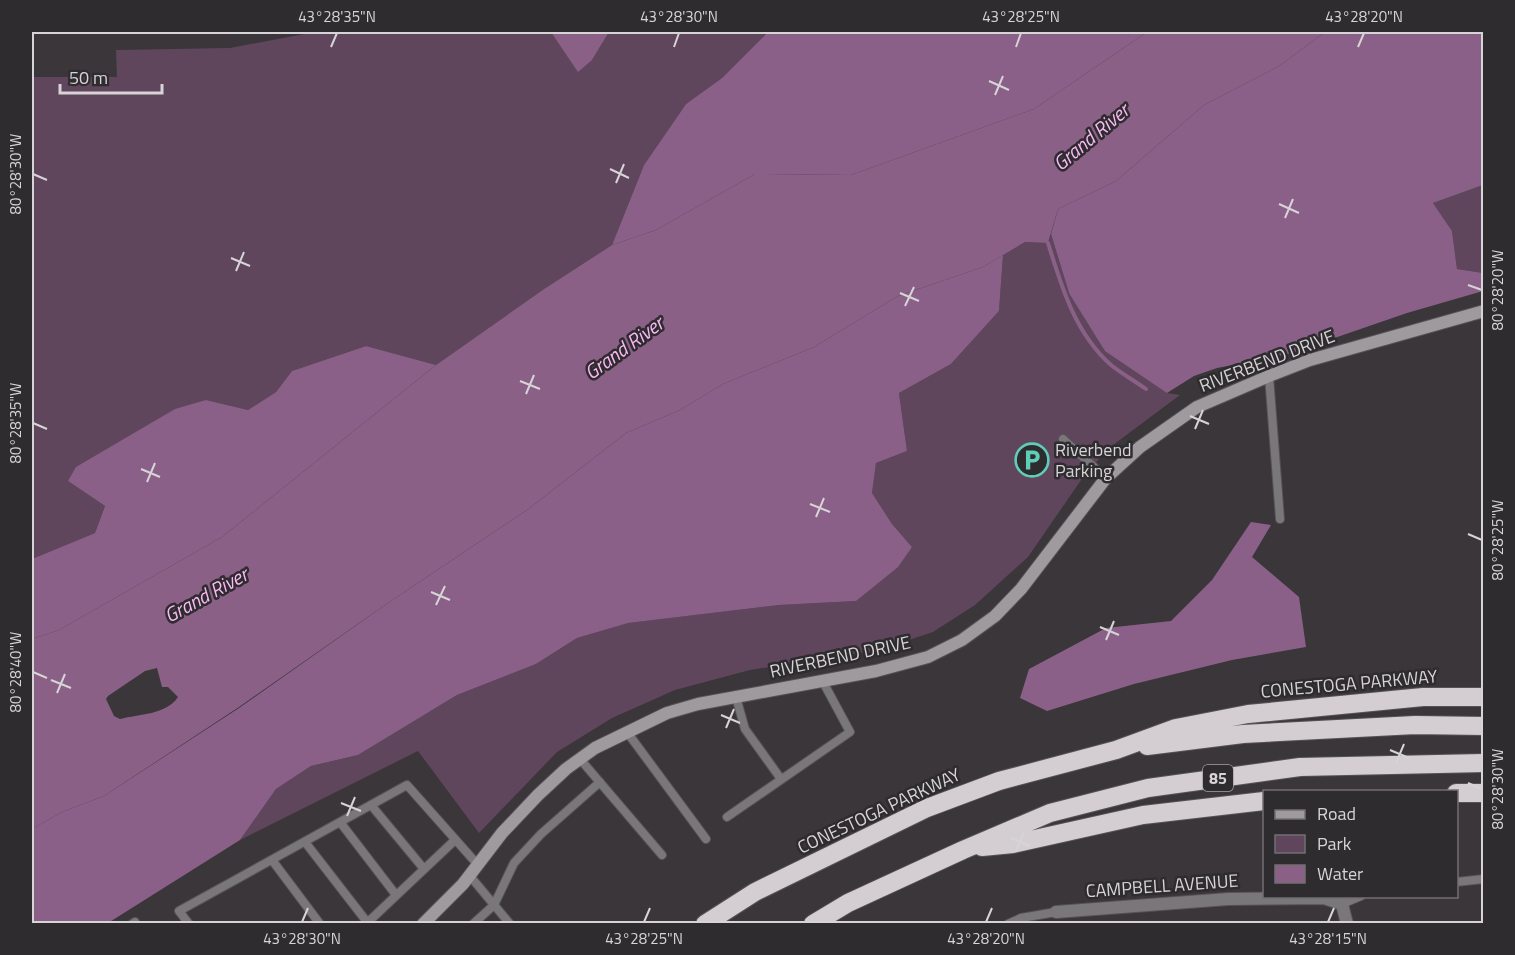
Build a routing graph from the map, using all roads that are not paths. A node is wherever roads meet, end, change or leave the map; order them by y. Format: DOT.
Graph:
graph roads {
  1 [pos="1484,311"];
  2 [pos="1269,375"];
  3 [pos="1063,439"];
  4 [pos="1106,478"];
  5 [pos="1280,519"];
  6 [pos="822,680"];
  7 [pos="736,697"];
  8 [pos="1484,698"];
  9 [pos="1484,726"];
  10 [pos="627,732"];
  11 [pos="1116,750"];
  12 [pos="580,759"];
  13 [pos="1484,764"];
  14 [pos="782,779"];
  15 [pos="600,782"];
  16 [pos="1458,793"];
  17 [pos="1484,793"];
  18 [pos="1263,801"];
  19 [pos="371,805"];
  20 [pos="727,817"];
  21 [pos="340,822"];
  22 [pos="706,839"];
  23 [pos="455,840"];
  24 [pos="305,842"];
  25 [pos="963,850"];
  26 [pos="662,855"];
  27 [pos="272,860"];
  28 [pos="478,865"];
  29 [pos="424,869"];
  30 [pos="470,876"];
  31 [pos="1484,879"];
  32 [pos="1458,882"];
  33 [pos="396,895"];
  34 [pos="1357,898"];
  35 [pos="1342,904"];
  36 [pos="494,905"];
  37 [pos="1056,912"];
  38 [pos="1021,921"];
  39 [pos="367,923"];
  40 [pos="132,924"];
  41 [pos="136,924"];
  42 [pos="189,924"];
  43 [pos="320,924"];
  44 [pos="423,924"];
  45 [pos="473,924"];
  46 [pos="510,924"];
  47 [pos="705,924"];
  48 [pos="813,924"];
  49 [pos="1008,924"];
  50 [pos="1347,924"];
  1 -- 2 [label="street, RIVERBEND DRIVE"];
  2 -- 4 [label="street, RIVERBEND DRIVE"];
  2 -- 5 [label="lane"];
  3 -- 4 [label="lane"];
  4 -- 6 [label="street, RIVERBEND DRIVE"];
  6 -- 7 [label="street, RIVERBEND DRIVE"];
  6 -- 14 [label="lane"];
  7 -- 10 [label="street, RIVERBEND DRIVE"];
  7 -- 14 [label="lane"];
  8 -- 11 [label="highway, CONESTOGA PARKWAY / 85"];
  9 -- 11 [label="highway, CONESTOGA PARKWAY / 85"];
  10 -- 12 [label="street, RIVERBEND DRIVE"];
  10 -- 22 [label="lane"];
  11 -- 47 [label="highway, CONESTOGA PARKWAY / 85"];
  12 -- 15 [label="lane"];
  12 -- 28 [label="street, RIVERBEND DRIVE"];
  13 -- 25 [label="highway, 85"];
  14 -- 20 [label="lane"];
  15 -- 26 [label="lane"];
  15 -- 36 [label="lane"];
  16 -- 17 [label="highway"];
  18 -- 25 [label="highway, 85"];
  19 -- 21 [label="lane"];
  19 -- 23 [label="lane"];
  19 -- 29 [label="lane"];
  21 -- 24 [label="lane"];
  21 -- 33 [label="lane"];
  23 -- 28 [label="lane"];
  23 -- 29 [label="lane"];
  24 -- 27 [label="lane"];
  24 -- 39 [label="lane"];
  25 -- 48 [label="highway, 85"];
  27 -- 42 [label="lane"];
  27 -- 43 [label="lane"];
  28 -- 30 [label="street, RIVERBEND DRIVE"];
  29 -- 33 [label="lane"];
  30 -- 36 [label="lane"];
  30 -- 44 [label="street, RIVERBEND DRIVE"];
  31 -- 32 [label="lane"];
  33 -- 39 [label="lane"];
  34 -- 35 [label="lane"];
  35 -- 37 [label="street, CAMPBELL AVENUE"];
  35 -- 50 [label="street"];
  36 -- 45 [label="lane"];
  36 -- 46 [label="lane"];
  37 -- 38 [label="lane"];
  38 -- 49 [label="lane"];
  40 -- 41 [label="lane"];
}
